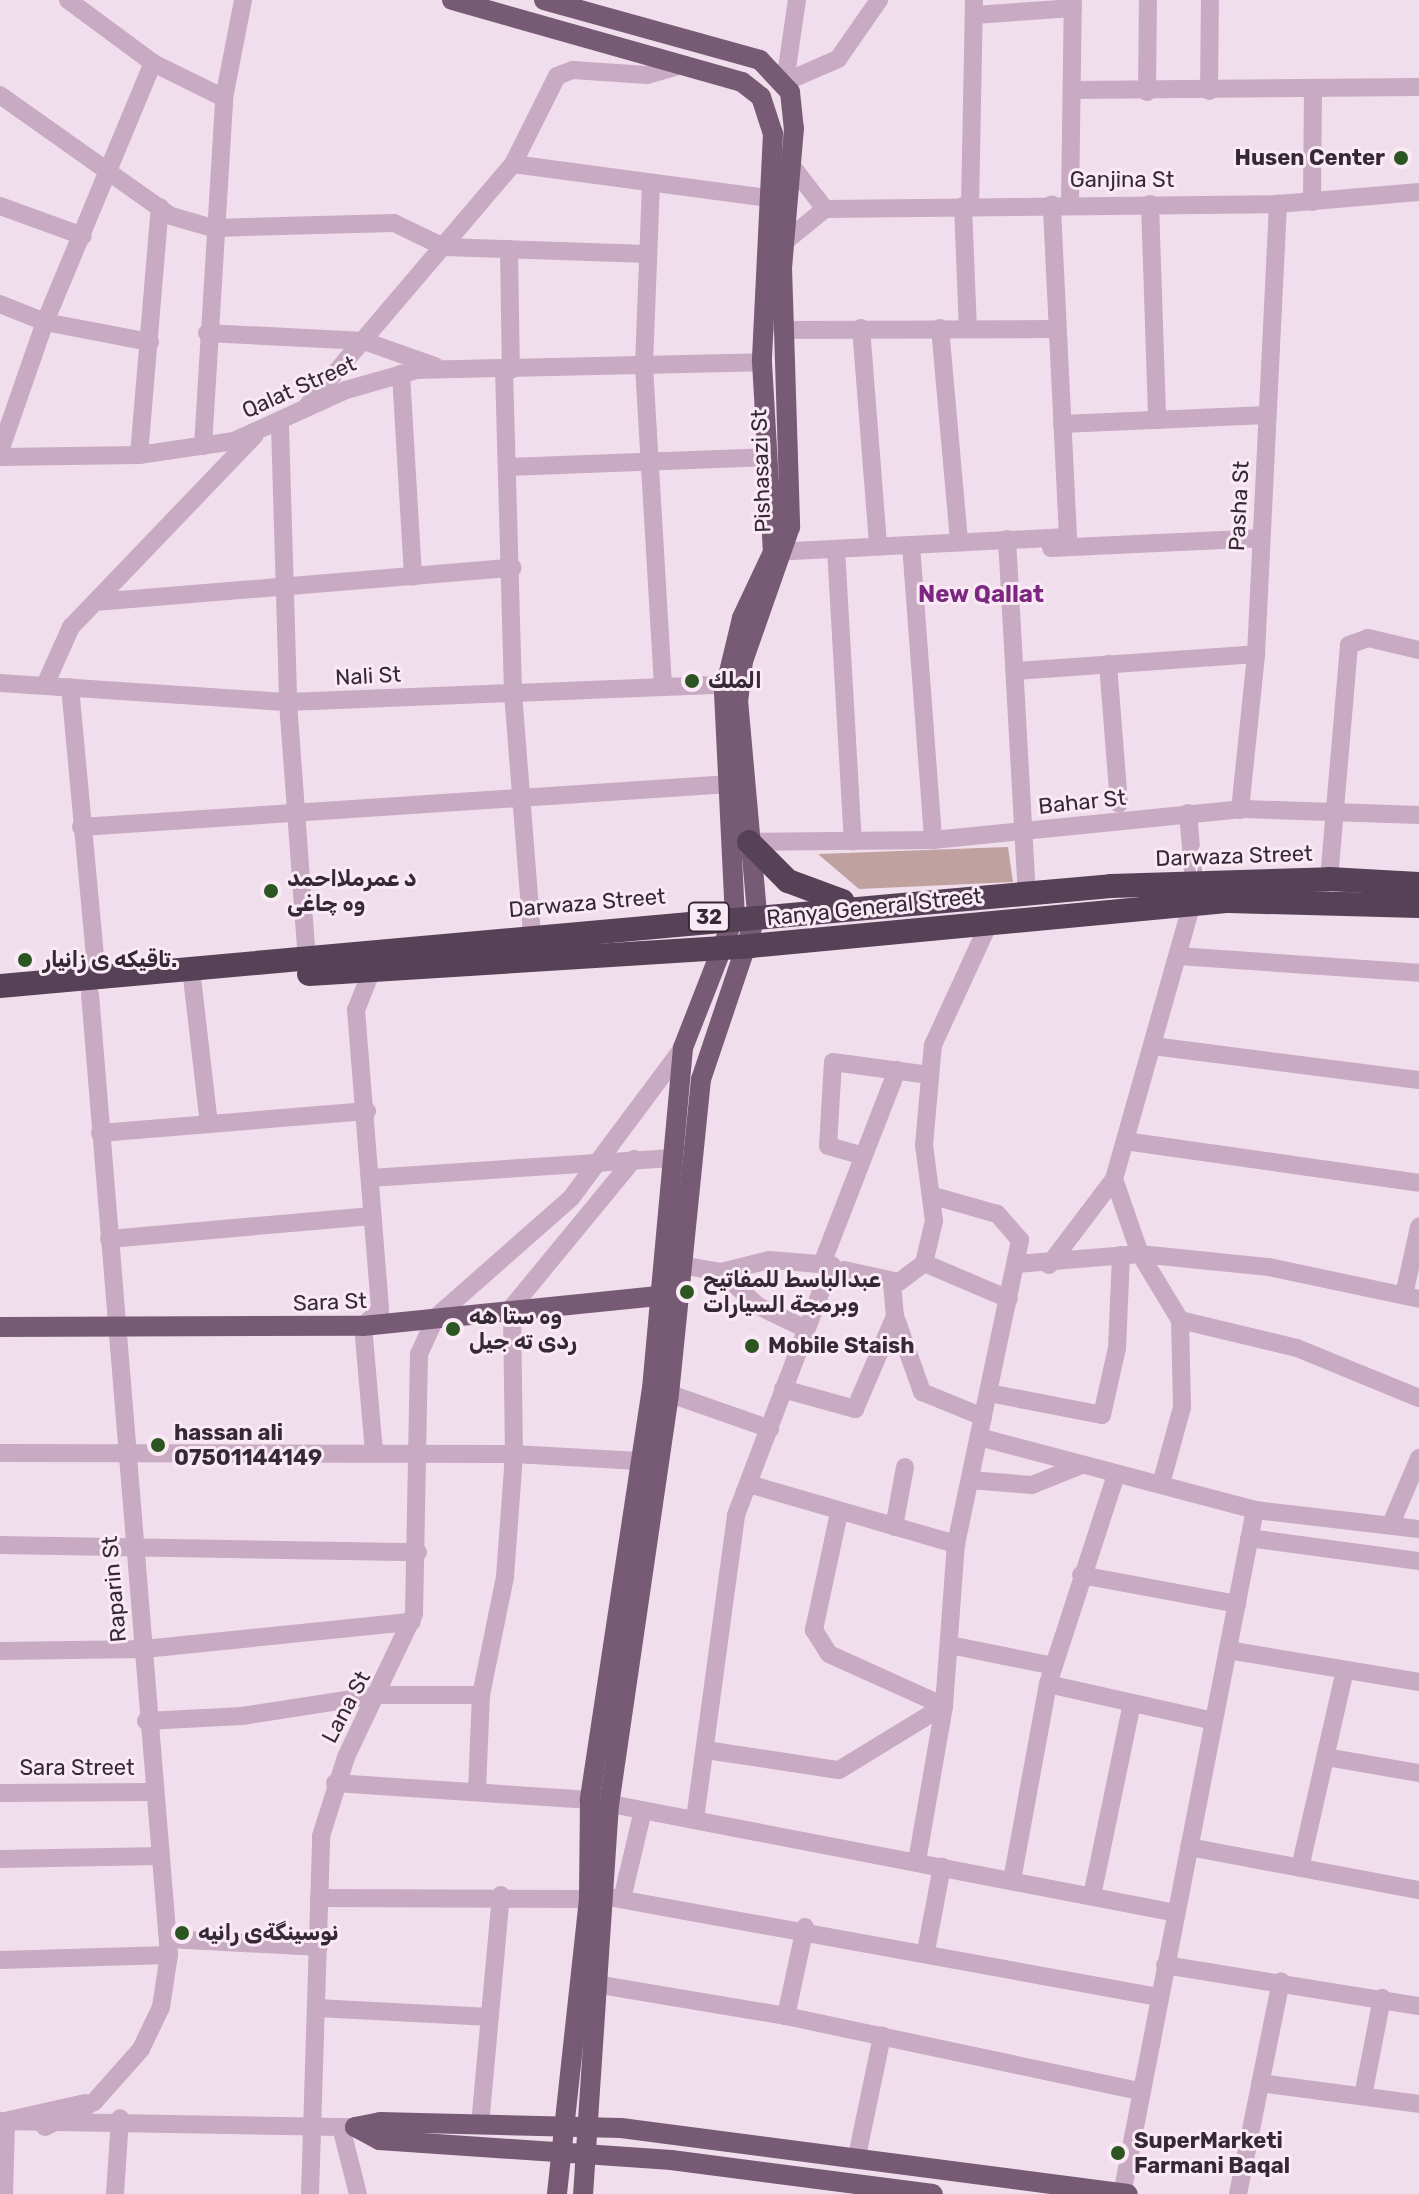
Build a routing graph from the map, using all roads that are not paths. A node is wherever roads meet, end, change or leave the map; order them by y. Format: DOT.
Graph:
graph roads {
  1 [pos="68,0"];
  2 [pos="243,0"];
  3 [pos="452,0"];
  4 [pos="544,0"];
  5 [pos="797,0"];
  6 [pos="879,0"];
  7 [pos="1148,0"];
  8 [pos="1210,0"];
  9 [pos="1073,4"];
  10 [pos="974,7"];
  11 [pos="153,63"];
  12 [pos="683,65"];
  13 [pos="785,82"];
  14 [pos="1419,87"];
  15 [pos="1313,89"];
  16 [pos="1072,90"];
  17 [pos="1209,91"];
  18 [pos="1147,92"];
  19 [pos="0,95"];
  20 [pos="761,97"];
  21 [pos="224,98"];
  22 [pos="513,164"];
  23 [pos="791,165"];
  24 [pos="108,168"];
  25 [pos="651,183"];
  26 [pos="1419,192"];
  27 [pos="769,198"];
  28 [pos="1312,202"];
  29 [pos="1061,204"];
  30 [pos="1150,204"];
  31 [pos="1278,204"];
  32 [pos="0,206"];
  33 [pos="966,206"];
  34 [pos="160,207"];
  35 [pos="825,209"];
  36 [pos="213,228"];
  37 [pos="83,236"];
  38 [pos="782,244"];
  39 [pos="444,247"];
  40 [pos="509,249"];
  41 [pos="648,254"];
  42 [pos="0,304"];
  43 [pos="45,322"];
  44 [pos="861,328"];
  45 [pos="940,328"];
  46 [pos="968,328"];
  47 [pos="1057,329"];
  48 [pos="782,330"];
  49 [pos="207,333"];
  50 [pos="364,341"];
  51 [pos="150,342"];
  52 [pos="762,362"];
  53 [pos="644,366"];
  54 [pos="441,369"];
  55 [pos="507,370"];
  56 [pos="401,374"];
  57 [pos="300,414"];
  58 [pos="1267,415"];
  59 [pos="1157,420"];
  60 [pos="1062,424"];
  61 [pos="280,426"];
  62 [pos="254,436"];
  63 [pos="203,446"];
  64 [pos="0,454"];
  65 [pos="139,455"];
  66 [pos="768,457"];
  67 [pos="650,462"];
  68 [pos="508,467"];
  69 [pos="1260,538"];
  70 [pos="959,542"];
  71 [pos="911,545"];
  72 [pos="1008,545"];
  73 [pos="878,546"];
  74 [pos="836,549"];
  75 [pos="780,551"];
  76 [pos="513,568"];
  77 [pos="413,577"];
  78 [pos="285,589"];
  79 [pos="95,602"];
  80 [pos="1419,650"];
  81 [pos="1256,654"];
  82 [pos="1108,664"];
  83 [pos="1015,671"];
  84 [pos="0,683"];
  85 [pos="733,683"];
  86 [pos="45,685"];
  87 [pos="663,686"];
  88 [pos="70,687"];
  89 [pos="513,693"];
  90 [pos="288,702"];
  91 [pos="730,784"];
  92 [pos="524,795"];
  93 [pos="1119,804"];
  94 [pos="296,807"];
  95 [pos="1240,810"];
  96 [pos="1334,810"];
  97 [pos="1188,813"];
  98 [pos="1419,815"];
  99 [pos="81,827"];
  100 [pos="1021,832"];
  101 [pos="933,840"];
  102 [pos="749,842"];
  103 [pos="853,842"];
  104 [pos="1329,879"];
  105 [pos="1419,884"];
  106 [pos="1193,893"];
  107 [pos="1027,894"];
  108 [pos="868,905"];
  109 [pos="1419,906"];
  110 [pos="746,914"];
  111 [pos="990,921"];
  112 [pos="532,933"];
  113 [pos="738,947"];
  114 [pos="1178,956"];
  115 [pos="307,959"];
  116 [pos="372,970"];
  117 [pos="1419,973"];
  118 [pos="192,977"];
  119 [pos="0,986"];
  120 [pos="94,986"];
  121 [pos="0,1001"];
  122 [pos="1153,1046"];
  123 [pos="683,1048"];
  124 [pos="897,1070"];
  125 [pos="929,1075"];
  126 [pos="1419,1080"];
  127 [pos="367,1111"];
  128 [pos="209,1124"];
  129 [pos="100,1133"];
  130 [pos="1125,1141"];
  131 [pos="860,1155"];
  132 [pos="672,1158"];
  133 [pos="602,1159"];
  134 [pos="634,1159"];
  135 [pos="370,1178"];
  136 [pos="1114,1179"];
  137 [pos="1419,1183"];
  138 [pos="934,1196"];
  139 [pos="372,1216"];
  140 [pos="1419,1227"];
  141 [pos="109,1239"];
  142 [pos="1131,1254"];
  143 [pos="823,1261"];
  144 [pos="924,1263"];
  145 [pos="1016,1264"];
  146 [pos="681,1265"];
  147 [pos="1049,1265"];
  148 [pos="844,1270"];
  149 [pos="721,1272"];
  150 [pos="892,1283"];
  151 [pos="660,1296"];
  152 [pos="1412,1297"];
  153 [pos="1009,1299"];
  154 [pos="512,1307"];
  155 [pos="895,1316"];
  156 [pos="436,1317"];
  157 [pos="1180,1320"];
  158 [pos="363,1326"];
  159 [pos="0,1327"];
  160 [pos="806,1329"];
  161 [pos="117,1330"];
  162 [pos="783,1389"];
  163 [pos="660,1391"];
  164 [pos="989,1393"];
  165 [pos="1419,1398"];
  166 [pos="983,1417"];
  167 [pos="770,1429"];
  168 [pos="979,1437"];
  169 [pos="0,1453"];
  170 [pos="374,1453"];
  171 [pos="416,1454"];
  172 [pos="514,1454"];
  173 [pos="127,1456"];
  174 [pos="1419,1458"];
  175 [pos="639,1461"];
  176 [pos="1079,1466"];
  177 [pos="905,1467"];
  178 [pos="1116,1475"];
  179 [pos="970,1480"];
  180 [pos="749,1484"];
  181 [pos="1161,1484"];
  182 [pos="1255,1510"];
  183 [pos="839,1513"];
  184 [pos="1391,1524"];
  185 [pos="894,1527"];
  186 [pos="1419,1529"];
  187 [pos="1249,1538"];
  188 [pos="956,1544"];
  189 [pos="0,1545"];
  190 [pos="135,1549"];
  191 [pos="418,1552"];
  192 [pos="1419,1561"];
  193 [pos="1081,1575"];
  194 [pos="1237,1604"];
  195 [pos="412,1622"];
  196 [pos="950,1645"];
  197 [pos="144,1649"];
  198 [pos="1228,1650"];
  199 [pos="0,1651"];
  200 [pos="1054,1666"];
  201 [pos="1345,1670"];
  202 [pos="1419,1682"];
  203 [pos="1048,1684"];
  204 [pos="378,1695"];
  205 [pos="481,1695"];
  206 [pos="1132,1703"];
  207 [pos="944,1706"];
  208 [pos="146,1721"];
  209 [pos="1214,1721"];
  210 [pos="706,1750"];
  211 [pos="1326,1757"];
  212 [pos="1419,1773"];
  213 [pos="335,1783"];
  214 [pos="477,1790"];
  215 [pos="154,1792"];
  216 [pos="0,1793"];
  217 [pos="600,1802"];
  218 [pos="643,1810"];
  219 [pos="695,1819"];
  220 [pos="1189,1847"];
  221 [pos="161,1856"];
  222 [pos="0,1859"];
  223 [pos="917,1861"];
  224 [pos="942,1866"];
  225 [pos="1300,1868"];
  226 [pos="1012,1880"];
  227 [pos="1419,1890"];
  228 [pos="501,1895"];
  229 [pos="1092,1896"];
  230 [pos="319,1898"];
  231 [pos="606,1898"];
  232 [pos="1176,1913"];
  233 [pos="805,1927"];
  234 [pos="169,1947"];
  235 [pos="319,1947"];
  236 [pos="926,1951"];
  237 [pos="0,1960"];
  238 [pos="1165,1965"];
  239 [pos="1281,1981"];
  240 [pos="601,1985"];
  241 [pos="1159,1997"];
  242 [pos="1382,1998"];
  243 [pos="1419,2006"];
  244 [pos="317,2008"];
  245 [pos="786,2016"];
  246 [pos="490,2017"];
  247 [pos="882,2036"];
  248 [pos="1260,2083"];
  249 [pos="1140,2091"];
  250 [pos="1363,2096"];
  251 [pos="94,2102"];
  252 [pos="1419,2104"];
  253 [pos="120,2118"];
  254 [pos="3,2121"];
  255 [pos="311,2125"];
  256 [pos="480,2125"];
  257 [pos="45,2127"];
  258 [pos="348,2127"];
  259 [pos="587,2129"];
  260 [pos="561,2131"];
  261 [pos="559,2153"];
  262 [pos="586,2153"];
  263 [pos="857,2156"];
  264 [pos="816,2188"];
  265 [pos="4,2194"];
  266 [pos="115,2194"];
  267 [pos="310,2194"];
  268 [pos="358,2194"];
  269 [pos="557,2194"];
  270 [pos="583,2194"];
  271 [pos="927,2194"];
  272 [pos="933,2194"];
  273 [pos="1124,2194"];
  274 [pos="1238,2194"];
  1 -- 11 [label="street"];
  2 -- 21 [label="street"];
  3 -- 12 [label="main road"];
  4 -- 13 [label="main road"];
  5 -- 13 [label="street"];
  6 -- 13 [label="street"];
  7 -- 18 [label="street"];
  8 -- 17 [label="street"];
  9 -- 10 [label="street"];
  9 -- 16 [label="street"];
  10 -- 33 [label="street"];
  11 -- 21 [label="street"];
  11 -- 24 [label="street"];
  12 -- 20 [label="main road"];
  12 -- 22 [label="street"];
  13 -- 20 [label="main road"];
  13 -- 23 [label="main road, Pishasazi St"];
  14 -- 15 [label="street"];
  15 -- 17 [label="street"];
  15 -- 28 [label="street"];
  16 -- 18 [label="street"];
  16 -- 29 [label="street"];
  17 -- 18 [label="street"];
  19 -- 24 [label="street"];
  20 -- 27 [label="main road, Pishasazi St"];
  21 -- 36 [label="street"];
  22 -- 25 [label="street"];
  22 -- 39 [label="street"];
  23 -- 35 [label="street"];
  23 -- 38 [label="main road, Pishasazi St"];
  24 -- 34 [label="street"];
  24 -- 37 [label="street"];
  25 -- 27 [label="street"];
  25 -- 41 [label="street"];
  26 -- 28 [label="street, Ganjina St"];
  27 -- 52 [label="main road, Pishasazi St"];
  28 -- 31 [label="street, Ganjina St"];
  29 -- 30 [label="street, Ganjina St"];
  29 -- 33 [label="street, Ganjina St"];
  29 -- 47 [label="street"];
  30 -- 31 [label="street, Ganjina St"];
  30 -- 59 [label="street"];
  31 -- 58 [label="street, Pasha St"];
  32 -- 37 [label="street"];
  33 -- 35 [label="street, Ganjina St"];
  33 -- 46 [label="street"];
  34 -- 36 [label="street"];
  34 -- 51 [label="street"];
  35 -- 38 [label="street"];
  36 -- 39 [label="street"];
  36 -- 49 [label="street"];
  37 -- 43 [label="street"];
  38 -- 48 [label="main road, Pishasazi St"];
  39 -- 40 [label="street"];
  39 -- 50 [label="street"];
  40 -- 41 [label="street"];
  40 -- 55 [label="street"];
  41 -- 53 [label="street"];
  42 -- 43 [label="street"];
  43 -- 51 [label="street"];
  43 -- 64 [label="street"];
  44 -- 45 [label="street"];
  44 -- 48 [label="street"];
  44 -- 73 [label="street"];
  45 -- 46 [label="street"];
  45 -- 70 [label="street"];
  46 -- 47 [label="street"];
  47 -- 60 [label="street"];
  48 -- 75 [label="main road, Pishasazi St"];
  49 -- 50 [label="street"];
  49 -- 63 [label="street"];
  50 -- 54 [label="street"];
  50 -- 57 [label="street"];
  51 -- 65 [label="street"];
  52 -- 53 [label="street, Qalat Street"];
  52 -- 66 [label="main road, Pishasazi St"];
  53 -- 55 [label="street, Qalat Street"];
  53 -- 67 [label="street"];
  54 -- 55 [label="street, Qalat Street"];
  54 -- 56 [label="street, Qalat Street"];
  55 -- 68 [label="street"];
  56 -- 57 [label="street, Qalat Street"];
  56 -- 77 [label="street"];
  57 -- 61 [label="street, Qalat Street"];
  58 -- 59 [label="street"];
  58 -- 69 [label="street, Pasha St"];
  59 -- 60 [label="street"];
  60 -- 72 [label="street"];
  61 -- 62 [label="street, Qalat Street"];
  61 -- 78 [label="street"];
  62 -- 63 [label="street, Qalat Street"];
  62 -- 79 [label="street"];
  63 -- 65 [label="street, Qalat Street"];
  64 -- 65 [label="street, Qalat Street"];
  66 -- 67 [label="street"];
  66 -- 75 [label="main road, Pishasazi St"];
  67 -- 68 [label="street"];
  67 -- 87 [label="street"];
  68 -- 76 [label="street"];
  69 -- 72 [label="street"];
  69 -- 81 [label="street, Pasha St"];
  70 -- 71 [label="street"];
  70 -- 72 [label="street"];
  71 -- 73 [label="street"];
  71 -- 101 [label="street"];
  72 -- 83 [label="street"];
  73 -- 74 [label="street"];
  74 -- 75 [label="street"];
  74 -- 103 [label="street"];
  75 -- 85 [label="main road, Pishasazi St"];
  76 -- 77 [label="street"];
  76 -- 89 [label="street"];
  77 -- 78 [label="street"];
  78 -- 79 [label="street"];
  78 -- 90 [label="street"];
  79 -- 86 [label="street"];
  80 -- 96 [label="street"];
  81 -- 82 [label="street"];
  81 -- 95 [label="street, Pasha St"];
  82 -- 83 [label="street"];
  82 -- 93 [label="street"];
  83 -- 100 [label="street"];
  84 -- 86 [label="street, Nali St"];
  85 -- 87 [label="street, Nali St"];
  85 -- 91 [label="main road, Pishasazi St"];
  85 -- 102 [label="main road, Pishasazi St"];
  86 -- 88 [label="street, Nali St"];
  87 -- 89 [label="street, Nali St"];
  88 -- 90 [label="street, Nali St"];
  88 -- 99 [label="street, Raparin St"];
  89 -- 90 [label="street, Nali St"];
  89 -- 92 [label="street"];
  90 -- 94 [label="street"];
  91 -- 92 [label="street"];
  91 -- 110 [label="main road, Pishasazi St"];
  92 -- 94 [label="street"];
  92 -- 112 [label="street"];
  94 -- 99 [label="street"];
  94 -- 115 [label="street"];
  95 -- 96 [label="street, Bahar St"];
  95 -- 97 [label="street, Bahar St"];
  96 -- 98 [label="street, Bahar St"];
  96 -- 104 [label="street"];
  97 -- 100 [label="street, Bahar St"];
  97 -- 106 [label="street"];
  99 -- 120 [label="street, Raparin St"];
  100 -- 101 [label="street, Bahar St"];
  100 -- 107 [label="street"];
  101 -- 103 [label="street, Bahar St"];
  102 -- 103 [label="street, Bahar St"];
  102 -- 108 [label="highway"];
  102 -- 110 [label="main road, Pishasazi St"];
  104 -- 105 [label="highway, Darwaza Street / 32"];
  104 -- 106 [label="highway, Darwaza Street / 32"];
  106 -- 107 [label="highway, Darwaza Street / 32"];
  106 -- 109 [label="highway, Ranya General Street / 32"];
  106 -- 111 [label="highway, Ranya General Street / 32"];
  106 -- 114 [label="street"];
  107 -- 108 [label="highway, Darwaza Street / 32"];
  108 -- 110 [label="highway, Darwaza Street / 32"];
  110 -- 112 [label="highway, Darwaza Street / 32"];
  110 -- 113 [label="main road, Pishasazi St"];
  111 -- 113 [label="highway, Ranya General Street / 32"];
  111 -- 125 [label="street"];
  112 -- 115 [label="highway, Darwaza Street / 32"];
  113 -- 116 [label="highway, Ranya General Street / 32"];
  113 -- 123 [label="main road"];
  113 -- 146 [label="main road"];
  114 -- 117 [label="street"];
  114 -- 122 [label="street"];
  115 -- 118 [label="highway, Darwaza Street / 32"];
  116 -- 118 [label="highway, Ranya General Street / 32"];
  116 -- 127 [label="street"];
  118 -- 120 [label="highway, Ranya General Street / 32"];
  118 -- 128 [label="street"];
  119 -- 120 [label="highway, 32"];
  120 -- 121 [label="highway, Ranya General Street / 32"];
  120 -- 129 [label="street, Raparin St"];
  122 -- 126 [label="street"];
  122 -- 130 [label="street"];
  123 -- 132 [label="main road"];
  123 -- 133 [label="street"];
  124 -- 125 [label="street"];
  124 -- 131 [label="street"];
  124 -- 131 [label="street"];
  125 -- 138 [label="street"];
  127 -- 128 [label="street"];
  127 -- 135 [label="street"];
  128 -- 129 [label="street"];
  129 -- 141 [label="street, Raparin St"];
  130 -- 136 [label="street"];
  130 -- 137 [label="street"];
  131 -- 143 [label="street"];
  132 -- 134 [label="street"];
  132 -- 151 [label="main road"];
  133 -- 134 [label="street"];
  133 -- 135 [label="street"];
  133 -- 156 [label="street"];
  134 -- 154 [label="street"];
  135 -- 139 [label="street"];
  136 -- 142 [label="street"];
  136 -- 147 [label="street"];
  138 -- 144 [label="street"];
  138 -- 145 [label="street"];
  139 -- 141 [label="street"];
  139 -- 158 [label="street"];
  140 -- 152 [label="street"];
  141 -- 161 [label="street, Raparin St"];
  142 -- 147 [label="street"];
  142 -- 152 [label="street"];
  142 -- 157 [label="street"];
  142 -- 164 [label="street"];
  143 -- 148 [label="street"];
  143 -- 149 [label="street"];
  144 -- 150 [label="street"];
  144 -- 153 [label="street"];
  145 -- 147 [label="street"];
  145 -- 153 [label="street"];
  146 -- 149 [label="street"];
  146 -- 163 [label="main road"];
  148 -- 150 [label="street"];
  148 -- 160 [label="street"];
  149 -- 160 [label="street"];
  150 -- 155 [label="street"];
  151 -- 154 [label="main road, Sara St"];
  151 -- 163 [label="main road"];
  153 -- 164 [label="street"];
  154 -- 156 [label="main road, Sara St"];
  154 -- 172 [label="street"];
  155 -- 162 [label="street"];
  155 -- 166 [label="street"];
  156 -- 158 [label="main road, Sara St"];
  156 -- 171 [label="street, Lana St"];
  157 -- 165 [label="street"];
  157 -- 181 [label="street"];
  158 -- 161 [label="main road, Sara St"];
  158 -- 170 [label="street"];
  159 -- 161 [label="main road, Sara St"];
  160 -- 162 [label="street"];
  161 -- 173 [label="street, Raparin St"];
  162 -- 167 [label="street"];
  163 -- 167 [label="street"];
  163 -- 175 [label="main road"];
  163 -- 217 [label="main road"];
  164 -- 166 [label="street"];
  166 -- 168 [label="street"];
  167 -- 180 [label="street"];
  168 -- 176 [label="street"];
  168 -- 179 [label="street"];
  169 -- 173 [label="street"];
  170 -- 171 [label="street"];
  170 -- 173 [label="street"];
  171 -- 172 [label="street"];
  171 -- 191 [label="street, Lana St"];
  172 -- 175 [label="street"];
  172 -- 205 [label="street"];
  173 -- 190 [label="street, Raparin St"];
  174 -- 184 [label="street"];
  175 -- 217 [label="main road"];
  176 -- 178 [label="street"];
  176 -- 179 [label="street"];
  177 -- 185 [label="street"];
  178 -- 181 [label="street"];
  178 -- 193 [label="street"];
  179 -- 188 [label="street"];
  180 -- 183 [label="street"];
  180 -- 210 [label="street"];
  181 -- 182 [label="street"];
  182 -- 184 [label="street"];
  182 -- 187 [label="street"];
  183 -- 185 [label="street"];
  183 -- 207 [label="street"];
  184 -- 186 [label="street"];
  185 -- 188 [label="street"];
  187 -- 192 [label="street"];
  187 -- 194 [label="street"];
  188 -- 196 [label="street"];
  189 -- 190 [label="street"];
  190 -- 191 [label="street"];
  190 -- 197 [label="street, Raparin St"];
  191 -- 195 [label="street, Lana St"];
  193 -- 194 [label="street"];
  193 -- 200 [label="street"];
  194 -- 198 [label="street"];
  195 -- 197 [label="street"];
  195 -- 204 [label="street, Lana St"];
  196 -- 200 [label="street"];
  196 -- 207 [label="street"];
  197 -- 199 [label="street"];
  197 -- 208 [label="street, Raparin St"];
  198 -- 201 [label="street"];
  198 -- 209 [label="street"];
  200 -- 203 [label="street"];
  201 -- 202 [label="street"];
  201 -- 211 [label="street"];
  203 -- 206 [label="street"];
  203 -- 226 [label="street"];
  204 -- 205 [label="street"];
  204 -- 208 [label="street"];
  204 -- 213 [label="street, Lana St"];
  205 -- 214 [label="street"];
  206 -- 209 [label="street"];
  206 -- 229 [label="street"];
  207 -- 210 [label="street"];
  207 -- 223 [label="street"];
  208 -- 215 [label="street, Raparin St"];
  209 -- 220 [label="street"];
  210 -- 219 [label="street"];
  211 -- 212 [label="street"];
  211 -- 225 [label="street"];
  213 -- 214 [label="street"];
  213 -- 230 [label="street, Lana St"];
  214 -- 217 [label="street"];
  215 -- 216 [label="street, Sara Street"];
  215 -- 221 [label="street, Raparin St"];
  217 -- 218 [label="street"];
  217 -- 231 [label="main road"];
  218 -- 219 [label="street"];
  218 -- 231 [label="street"];
  219 -- 223 [label="street"];
  220 -- 225 [label="street"];
  220 -- 232 [label="street"];
  221 -- 222 [label="street"];
  221 -- 234 [label="street, Raparin St"];
  223 -- 224 [label="street"];
  224 -- 226 [label="street"];
  224 -- 236 [label="street"];
  225 -- 227 [label="street"];
  226 -- 229 [label="street"];
  228 -- 230 [label="street"];
  228 -- 231 [label="street"];
  228 -- 246 [label="street"];
  229 -- 232 [label="street"];
  230 -- 235 [label="street, Lana St"];
  231 -- 233 [label="street"];
  231 -- 240 [label="main road"];
  231 -- 260 [label="main road"];
  232 -- 238 [label="street"];
  233 -- 236 [label="street"];
  233 -- 245 [label="street"];
  234 -- 235 [label="street"];
  234 -- 237 [label="street"];
  234 -- 251 [label="street, Raparin St"];
  235 -- 244 [label="street, Lana St"];
  236 -- 241 [label="street"];
  238 -- 239 [label="street"];
  238 -- 241 [label="street"];
  239 -- 242 [label="street"];
  239 -- 248 [label="street"];
  240 -- 245 [label="street"];
  240 -- 259 [label="main road"];
  241 -- 249 [label="street"];
  242 -- 243 [label="street"];
  242 -- 250 [label="street"];
  244 -- 246 [label="street"];
  244 -- 255 [label="street, Lana St"];
  245 -- 247 [label="street"];
  246 -- 256 [label="street"];
  247 -- 249 [label="street"];
  247 -- 263 [label="street"];
  248 -- 250 [label="street"];
  248 -- 274 [label="street"];
  249 -- 273 [label="street"];
  250 -- 252 [label="street"];
  251 -- 253 [label="street"];
  251 -- 254 [label="street"];
  251 -- 257 [label="street, Raparin St"];
  253 -- 255 [label="street"];
  253 -- 257 [label="street"];
  253 -- 266 [label="street"];
  254 -- 257 [label="street"];
  254 -- 265 [label="street"];
  255 -- 258 [label="street"];
  255 -- 267 [label="street, Lana St"];
  256 -- 258 [label="main road"];
  256 -- 260 [label="main road"];
  258 -- 261 [label="main road"];
  258 -- 268 [label="street"];
  259 -- 260 [label="main road"];
  259 -- 262 [label="main road"];
  259 -- 263 [label="main road"];
  260 -- 261 [label="main road"];
  261 -- 262 [label="main road"];
  261 -- 269 [label="main road"];
  262 -- 264 [label="main road"];
  262 -- 270 [label="main road"];
  263 -- 273 [label="main road"];
  264 -- 271 [label="main road"];
  271 -- 272 [label="main road"];
}
